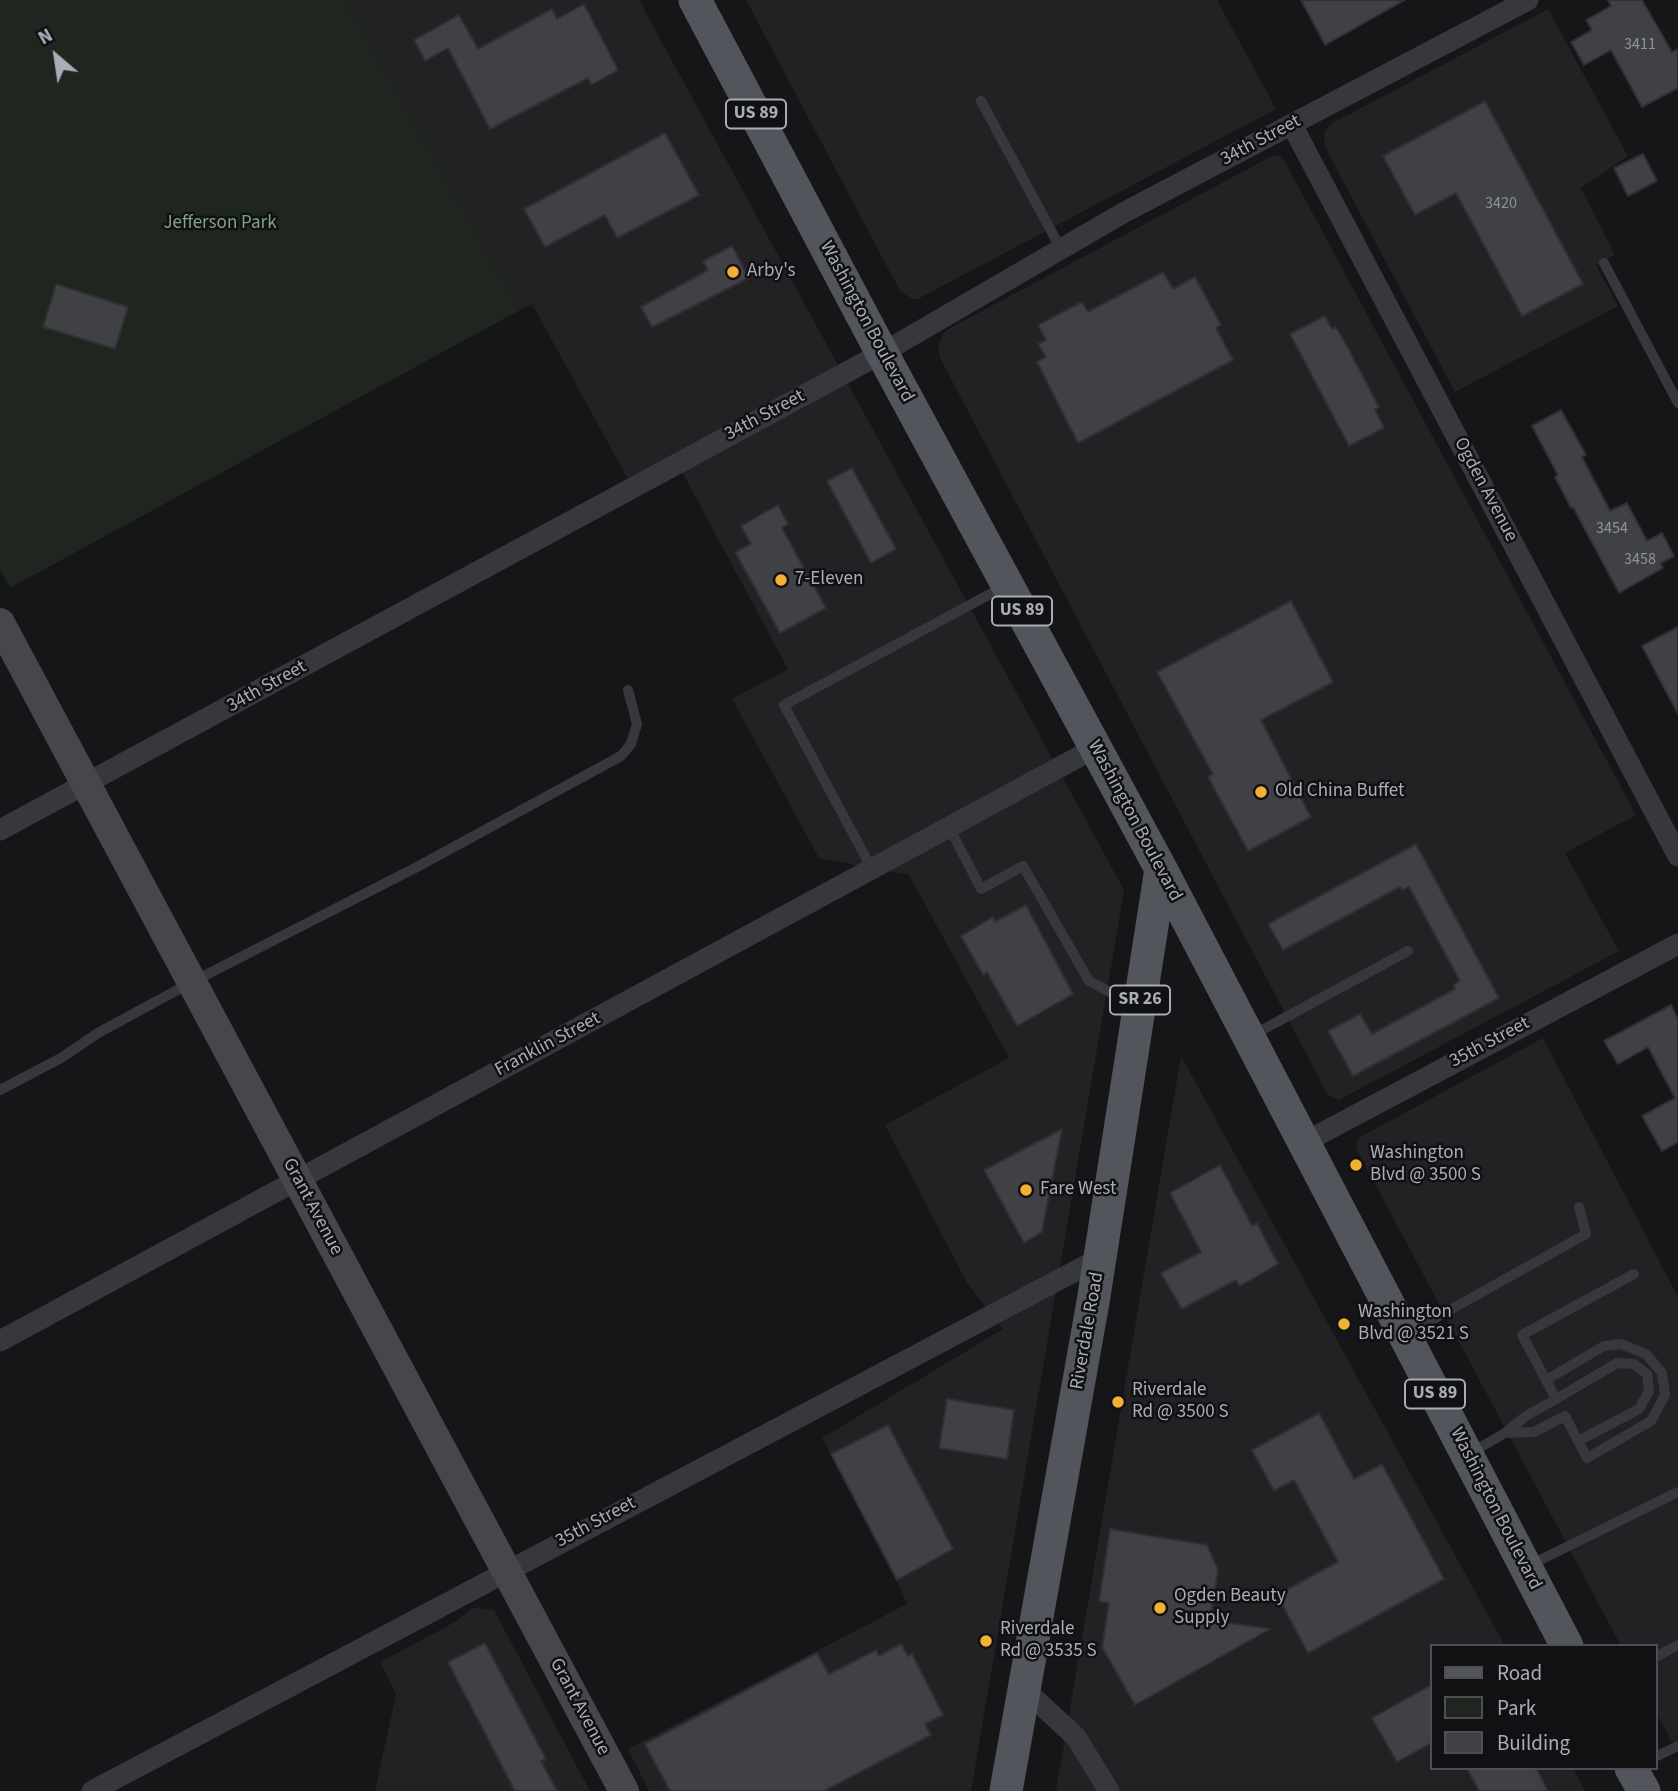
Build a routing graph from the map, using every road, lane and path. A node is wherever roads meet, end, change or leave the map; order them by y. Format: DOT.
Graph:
graph roads {
  1 [pos="695,0"];
  2 [pos="1528,0"];
  3 [pos="981,101"];
  4 [pos="1292,125"];
  5 [pos="1061,249"];
  6 [pos="1604,263"];
  7 [pos="882,353"];
  8 [pos="1678,403"];
  9 [pos="1007,584"];
  10 [pos="0,622"];
  11 [pos="628,690"];
  12 [pos="1095,748"];
  13 [pos="87,785"];
  14 [pos="948,827"];
  15 [pos="0,830"];
  16 [pos="1678,856"];
  17 [pos="872,869"];
  18 [pos="1161,869"];
  19 [pos="1678,944"];
  20 [pos="1408,951"];
  21 [pos="192,982"];
  22 [pos="1139,1008"];
  23 [pos="1248,1037"];
  24 [pos="0,1090"];
  25 [pos="1303,1143"];
  26 [pos="298,1180"];
  27 [pos="1579,1208"];
  28 [pos="1100,1258"];
  29 [pos="1633,1274"];
  30 [pos="1405,1335"];
  31 [pos="0,1341"];
  32 [pos="1546,1380"];
  33 [pos="1556,1399"];
  34 [pos="1505,1433"];
  35 [pos="1578,1441"];
  36 [pos="1467,1454"];
  37 [pos="1678,1492"];
  38 [pos="1525,1567"];
  39 [pos="506,1570"];
  40 [pos="1566,1644"];
  41 [pos="1678,1645"];
  42 [pos="1657,1656"];
  43 [pos="1023,1688"];
  44 [pos="1678,1746"];
  45 [pos="1657,1756"];
  46 [pos="1633,1770"];
  47 [pos="92,1791"];
  48 [pos="624,1791"];
  49 [pos="1006,1791"];
  50 [pos="1109,1791"];
  51 [pos="1644,1791"];
  1 -- 7 [label="main road, Washington Boulevard / US 89"];
  2 -- 4 [label="street, 34th Street"];
  3 -- 5 [label="lane"];
  4 -- 5 [label="street, 34th Street"];
  4 -- 16 [label="street, Ogden Avenue"];
  5 -- 7 [label="street, 34th Street"];
  6 -- 8 [label="lane"];
  7 -- 9 [label="main road, Washington Boulevard / US 89"];
  7 -- 13 [label="street, 34th Street"];
  9 -- 12 [label="main road, Washington Boulevard / US 89"];
  9 -- 17 [label="lane"];
  10 -- 13 [label="street, Grant Avenue"];
  11 -- 21 [label="lane"];
  12 -- 14 [label="street, Franklin Street"];
  12 -- 18 [label="main road, Washington Boulevard / US 89"];
  13 -- 15 [label="street, 34th Street"];
  13 -- 21 [label="street, Grant Avenue"];
  14 -- 17 [label="street, Franklin Street"];
  14 -- 22 [label="lane"];
  17 -- 26 [label="street, Franklin Street"];
  18 -- 22 [label="main road, Riverdale Road / SR 26"];
  18 -- 23 [label="main road, Washington Boulevard / US 89"];
  19 -- 25 [label="street, 35th Street"];
  20 -- 23 [label="lane"];
  21 -- 24 [label="lane"];
  21 -- 26 [label="street, Grant Avenue"];
  22 -- 28 [label="main road, Riverdale Road / SR 26"];
  23 -- 25 [label="main road, Washington Boulevard / US 89"];
  25 -- 30 [label="main road, Washington Boulevard / US 89"];
  26 -- 31 [label="street, Franklin Street"];
  26 -- 39 [label="street, Grant Avenue"];
  27 -- 30 [label="lane"];
  28 -- 39 [label="street, 35th Street"];
  28 -- 43 [label="main road, Riverdale Road / SR 26"];
  29 -- 32 [label="lane"];
  30 -- 36 [label="main road, Washington Boulevard / US 89"];
  32 -- 33 [label="lane"];
  32 -- 35 [label="lane"];
  33 -- 34 [label="lane"];
  33 -- 35 [label="lane"];
  34 -- 35 [label="lane"];
  34 -- 36 [label="lane"];
  36 -- 38 [label="main road, Washington Boulevard / US 89"];
  37 -- 38 [label="lane"];
  38 -- 40 [label="main road, Washington Boulevard / US 89"];
  39 -- 47 [label="street, 35th Street"];
  39 -- 48 [label="street, Grant Avenue"];
  41 -- 42 [label="lane"];
  43 -- 49 [label="main road, Riverdale Road / SR 26"];
  43 -- 50 [label="street"];
  44 -- 45 [label="lane"];
  46 -- 51 [label="main road"];
}
